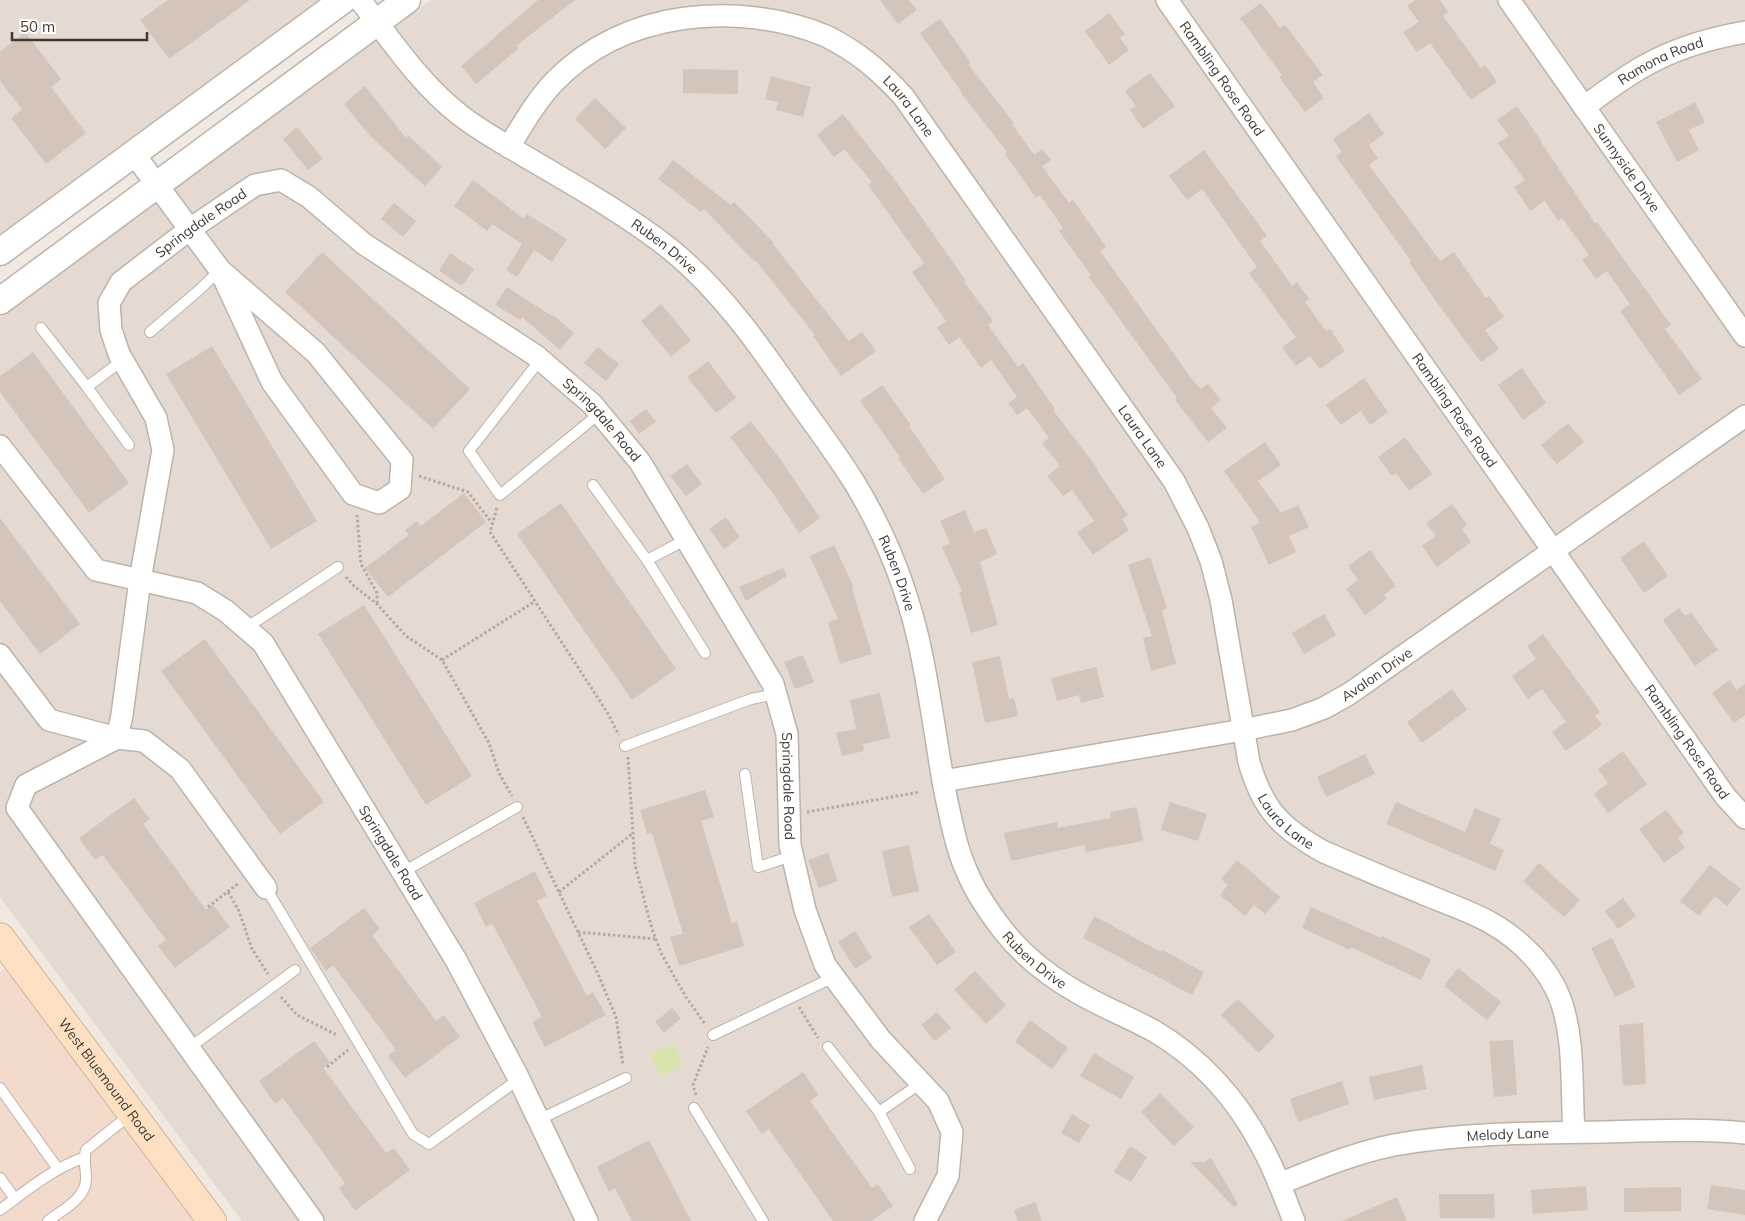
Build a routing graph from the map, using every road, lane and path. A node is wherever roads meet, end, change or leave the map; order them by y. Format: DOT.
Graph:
graph roads {
  1 [pos="343,0"];
  2 [pos="360,0"];
  3 [pos="407,0"];
  4 [pos="1167,0"];
  5 [pos="1509,0"];
  6 [pos="771,8"];
  7 [pos="377,22"];
  8 [pos="1745,32"];
  9 [pos="1584,107"];
  10 [pos="509,147"];
  11 [pos="134,154"];
  12 [pos="157,185"];
  13 [pos="190,229"];
  14 [pos="0,252"];
  15 [pos="220,270"];
  16 [pos="1,297"];
  17 [pos="41,328"];
  18 [pos="150,332"];
  19 [pos="1745,336"];
  20 [pos="123,360"];
  21 [pos="540,360"];
  22 [pos="87,388"];
  23 [pos="600,413"];
  24 [pos="1745,416"];
  25 [pos="128,445"];
  26 [pos="0,446"];
  27 [pos="401,470"];
  28 [pos="593,485"];
  29 [pos="356,495"];
  30 [pos="500,495"];
  31 [pos="493,523"];
  32 [pos="687,539"];
  33 [pos="1553,551"];
  34 [pos="647,560"];
  35 [pos="338,567"];
  36 [pos="140,580"];
  37 [pos="534,602"];
  38 [pos="377,604"];
  39 [pos="246,628"];
  40 [pos="705,653"];
  41 [pos="0,655"];
  42 [pos="442,660"];
  43 [pos="776,694"];
  44 [pos="1243,730"];
  45 [pos="117,738"];
  46 [pos="625,746"];
  47 [pos="745,774"];
  48 [pos="943,781"];
  49 [pos="920,792"];
  50 [pos="517,807"];
  51 [pos="789,815"];
  52 [pos="1745,818"];
  53 [pos="632,834"];
  54 [pos="792,856"];
  55 [pos="403,872"];
  56 [pos="260,880"];
  57 [pos="228,892"];
  58 [pos="559,892"];
  59 [pos="208,907"];
  60 [pos="578,932"];
  61 [pos="0,937"];
  62 [pos="656,939"];
  63 [pos="295,970"];
  64 [pos="834,977"];
  65 [pos="274,986"];
  66 [pos="793,997"];
  67 [pos="713,1035"];
  68 [pos="340,1038"];
  69 [pos="359,1043"];
  70 [pos="343,1044"];
  71 [pos="828,1047"];
  72 [pos="189,1048"];
  73 [pos="348,1050"];
  74 [pos="327,1067"];
  75 [pos="626,1078"];
  76 [pos="519,1079"];
  77 [pos="921,1083"];
  78 [pos="0,1088"];
  79 [pos="694,1108"];
  80 [pos="879,1112"];
  81 [pos="132,1113"];
  82 [pos="538,1120"];
  83 [pos="1574,1132"];
  84 [pos="1745,1133"];
  85 [pos="84,1158"];
  86 [pos="58,1169"];
  87 [pos="910,1169"];
  88 [pos="0,1178"];
  89 [pos="1279,1184"];
  90 [pos="15,1199"];
  91 [pos="0,1210"];
  92 [pos="48,1221"];
  93 [pos="212,1221"];
  94 [pos="313,1221"];
  95 [pos="587,1221"];
  96 [pos="762,1221"];
  97 [pos="925,1221"];
  98 [pos="1294,1221"];
  1 -- 11 [label="street"];
  2 -- 7 [label="street, Ruben Drive"];
  3 -- 7 [label="street"];
  4 -- 33 [label="street, Rambling Rose Road"];
  5 -- 9 [label="street, Sunnyside Drive"];
  6 -- 10 [label="street, Laura Lane"];
  6 -- 44 [label="street, Laura Lane"];
  7 -- 10 [label="street, Ruben Drive"];
  7 -- 12 [label="street"];
  8 -- 9 [label="street, Ramona Road"];
  9 -- 19 [label="street, Sunnyside Drive"];
  10 -- 48 [label="street, Ruben Drive"];
  11 -- 12 [label="street"];
  11 -- 14 [label="street"];
  12 -- 13 [label="street"];
  12 -- 16 [label="street"];
  13 -- 15 [label="street"];
  13 -- 20 [label="street, Springdale Road"];
  13 -- 21 [label="street, Springdale Road"];
  15 -- 18 [label="lane"];
  15 -- 27 [label="street"];
  15 -- 29 [label="street"];
  17 -- 22 [label="lane"];
  20 -- 22 [label="lane"];
  20 -- 36 [label="street, Springdale Road"];
  21 -- 23 [label="street, Springdale Road"];
  21 -- 30 [label="lane"];
  22 -- 25 [label="lane"];
  23 -- 30 [label="lane"];
  23 -- 32 [label="street, Springdale Road"];
  24 -- 33 [label="street, Avalon Drive"];
  26 -- 36 [label="street, Springdale Road"];
  27 -- 29 [label="street"];
  27 -- 31 [label="path"];
  28 -- 34 [label="lane"];
  29 -- 38 [label="path"];
  30 -- 31 [label="path"];
  31 -- 37 [label="path"];
  32 -- 34 [label="lane"];
  32 -- 43 [label="street, Springdale Road"];
  33 -- 44 [label="street, Avalon Drive"];
  33 -- 52 [label="street, Rambling Rose Road"];
  34 -- 40 [label="lane"];
  35 -- 39 [label="lane"];
  36 -- 39 [label="street, Springdale Road"];
  36 -- 45 [label="street, Springdale Road"];
  37 -- 42 [label="path"];
  37 -- 46 [label="path"];
  39 -- 55 [label="street, Springdale Road"];
  41 -- 45 [label="street"];
  43 -- 46 [label="lane"];
  43 -- 51 [label="street, Springdale Road"];
  44 -- 48 [label="street, Avalon Drive"];
  44 -- 83 [label="street, Laura Lane"];
  45 -- 56 [label="street"];
  45 -- 72 [label="street"];
  46 -- 53 [label="path"];
  47 -- 54 [label="lane"];
  48 -- 89 [label="street, Ruben Drive"];
  49 -- 51 [label="path"];
  50 -- 55 [label="lane"];
  51 -- 54 [label="street, Springdale Road"];
  53 -- 58 [label="path"];
  53 -- 62 [label="path"];
  54 -- 64 [label="street, Springdale Road"];
  55 -- 76 [label="street, Springdale Road"];
  56 -- 57 [label="path"];
  56 -- 69 [label="lane"];
  57 -- 59 [label="path"];
  57 -- 65 [label="path"];
  60 -- 62 [label="path"];
  61 -- 81 [label="main road, West Bluemound Road"];
  62 -- 67 [label="path"];
  63 -- 65 [label="lane"];
  64 -- 66 [label="lane"];
  64 -- 77 [label="street, Springdale Road"];
  65 -- 68 [label="path"];
  65 -- 72 [label="lane"];
  66 -- 67 [label="lane"];
  66 -- 71 [label="path"];
  67 -- 79 [label="path"];
  69 -- 73 [label="path"];
  69 -- 76 [label="lane"];
  70 -- 73 [label="path"];
  71 -- 80 [label="lane"];
  72 -- 94 [label="street"];
  73 -- 74 [label="path"];
  75 -- 82 [label="lane"];
  76 -- 82 [label="street, Springdale Road"];
  77 -- 80 [label="lane"];
  77 -- 97 [label="street, Springdale Road"];
  78 -- 86 [label="lane"];
  79 -- 96 [label="lane"];
  80 -- 87 [label="lane"];
  81 -- 85 [label="lane"];
  81 -- 93 [label="main road, West Bluemound Road"];
  82 -- 95 [label="street, Springdale Road"];
  83 -- 84 [label="street, Melody Lane"];
  83 -- 89 [label="street, Melody Lane"];
  85 -- 86 [label="lane"];
  85 -- 92 [label="lane"];
  86 -- 90 [label="lane"];
  88 -- 90 [label="lane"];
  89 -- 98 [label="street, Ruben Drive"];
  90 -- 91 [label="lane"];
}
